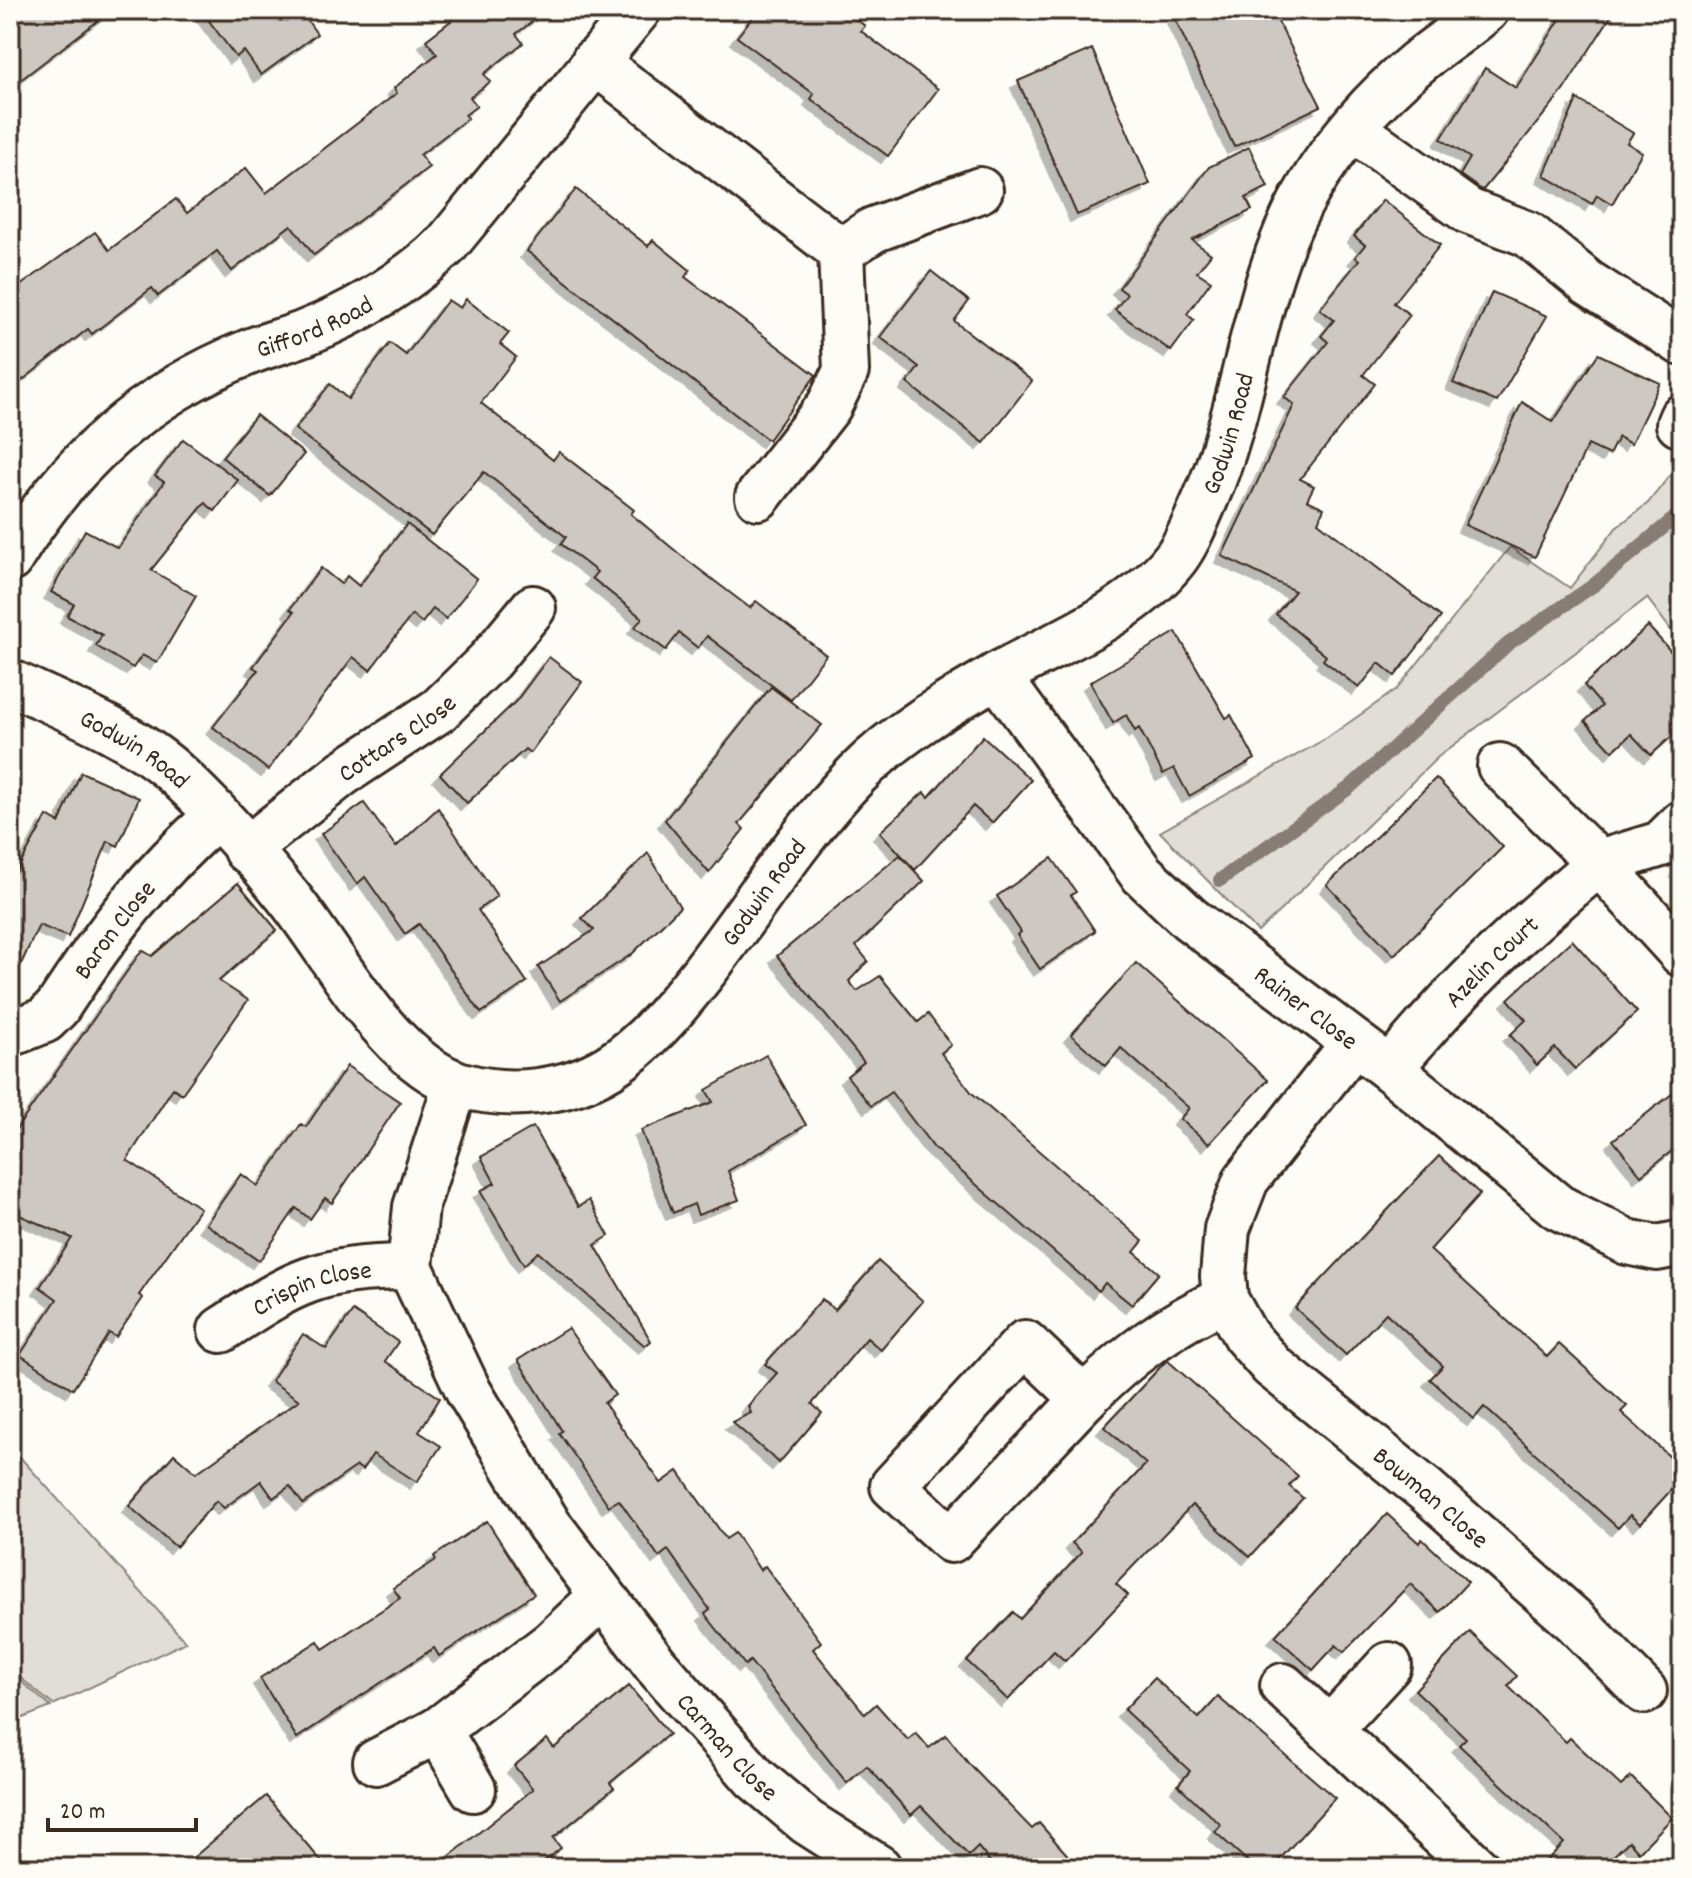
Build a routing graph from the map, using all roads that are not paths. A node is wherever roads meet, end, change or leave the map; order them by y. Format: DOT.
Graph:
graph roads {
  1 [pos="638,10"];
  2 [pos="1486,10"];
  3 [pos="594,61"];
  4 [pos="1352,128"];
  5 [pos="980,190"];
  6 [pos="841,251"];
  7 [pos="1682,343"];
  8 [pos="758,497"];
  9 [pos="10,559"];
  10 [pos="533,608"];
  11 [pos="997,675"];
  12 [pos="10,682"];
  13 [pos="1500,766"];
  14 [pos="217,816"];
  15 [pos="1682,823"];
  16 [pos="246,850"];
  17 [pos="1599,863"];
  18 [pos="1682,954"];
  19 [pos="10,1034"];
  20 [pos="1354,1043"];
  21 [pos="1390,1069"];
  22 [pos="456,1084"];
  23 [pos="1682,1243"];
  24 [pos="410,1267"];
  25 [pos="1225,1299"];
  26 [pos="221,1330"];
  27 [pos="469,1392"];
  28 [pos="1084,1399"];
  29 [pos="602,1596"];
  30 [pos="1389,1665"];
  31 [pos="1283,1686"];
  32 [pos="1644,1691"];
  33 [pos="1331,1728"];
  34 [pos="438,1730"];
  35 [pos="376,1762"];
  36 [pos="473,1789"];
  37 [pos="879,1868"];
  38 [pos="1477,1868"];
  1 -- 3 [label="street, Gifford Road"];
  2 -- 4 [label="street, Godwin Road"];
  3 -- 6 [label="street"];
  3 -- 9 [label="street, Gifford Road"];
  4 -- 7 [label="street"];
  4 -- 11 [label="street, Godwin Road"];
  5 -- 6 [label="street"];
  6 -- 8 [label="street"];
  10 -- 16 [label="street, Cottars Close"];
  11 -- 20 [label="street, Rainer Close"];
  11 -- 22 [label="street, Godwin Road"];
  12 -- 14 [label="street, Godwin Road"];
  13 -- 17 [label="street"];
  14 -- 16 [label="street, Godwin Road"];
  14 -- 19 [label="street, Baron Close"];
  15 -- 17 [label="street, Azelin Court"];
  16 -- 22 [label="street, Godwin Road"];
  17 -- 18 [label="street"];
  17 -- 21 [label="street, Azelin Court"];
  20 -- 21 [label="street, Rainer Close"];
  20 -- 25 [label="street, Bowman Close"];
  21 -- 23 [label="street, Rainer Close"];
  22 -- 24 [label="street, Crispin Close"];
  24 -- 26 [label="street, Crispin Close"];
  24 -- 27 [label="street, Crispin Close"];
  25 -- 28 [label="street"];
  25 -- 32 [label="street, Bowman Close"];
  27 -- 29 [label="street, Carman Close"];
  29 -- 34 [label="street"];
  29 -- 37 [label="street, Carman Close"];
  30 -- 33 [label="street"];
  31 -- 33 [label="street"];
  33 -- 38 [label="street"];
  34 -- 35 [label="street"];
  34 -- 36 [label="street"];
}
